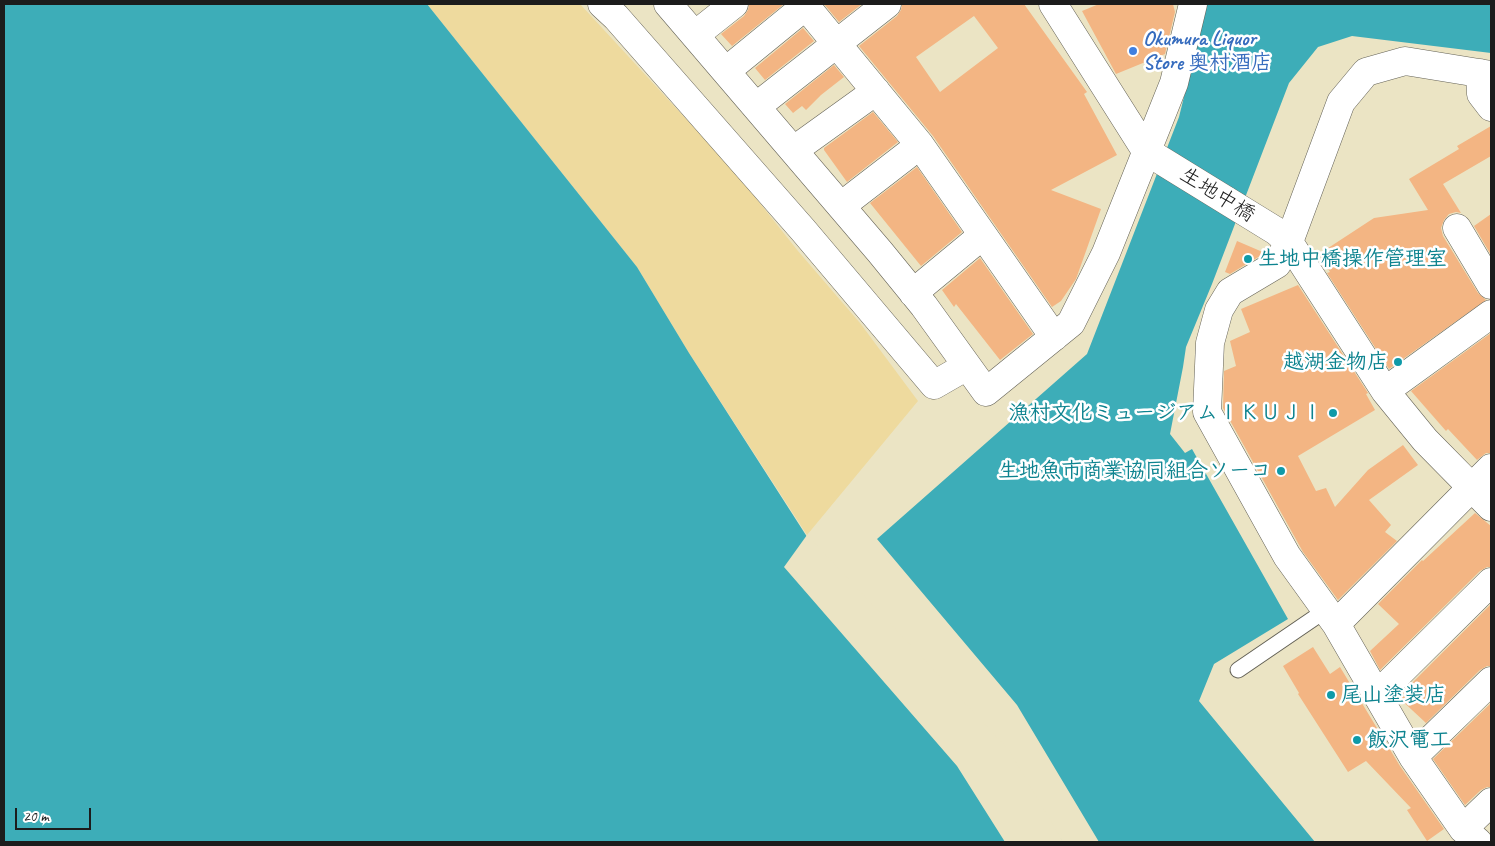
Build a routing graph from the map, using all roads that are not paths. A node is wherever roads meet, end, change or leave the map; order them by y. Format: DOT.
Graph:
graph roads {
  1 [pos="602,4"];
  2 [pos="668,4"];
  3 [pos="734,4"];
  4 [pos="806,4"];
  5 [pos="886,4"];
  6 [pos="1194,4"];
  7 [pos="1061,6"];
  8 [pos="695,35"];
  9 [pos="836,43"];
  10 [pos="726,71"];
  11 [pos="1486,74"];
  12 [pos="876,91"];
  13 [pos="757,106"];
  14 [pos="1491,106"];
  15 [pos="920,146"];
  16 [pos="794,150"];
  17 [pos="1152,155"];
  18 [pos="841,206"];
  19 [pos="1457,228"];
  20 [pos="983,235"];
  21 [pos="1282,237"];
  22 [pos="1491,285"];
  23 [pos="913,293"];
  24 [pos="1491,314"];
  25 [pos="1054,337"];
  26 [pos="967,366"];
  27 [pos="1385,391"];
  28 [pos="1491,468"];
  29 [pos="1471,487"];
  30 [pos="1491,507"];
  31 [pos="1491,582"];
  32 [pos="1331,618"];
  33 [pos="1238,670"];
  34 [pos="1491,682"];
  35 [pos="1377,695"];
  36 [pos="1413,757"];
  37 [pos="1491,802"];
  38 [pos="1470,836"];
  1 -- 26 [label="street"];
  2 -- 8 [label="street"];
  3 -- 8 [label="street"];
  4 -- 9 [label="street"];
  4 -- 10 [label="street"];
  5 -- 9 [label="street"];
  6 -- 17 [label="street"];
  7 -- 17 [label="street"];
  8 -- 10 [label="street"];
  9 -- 12 [label="street"];
  9 -- 13 [label="street"];
  10 -- 13 [label="street"];
  11 -- 14 [label="street"];
  11 -- 21 [label="street"];
  12 -- 15 [label="street"];
  12 -- 16 [label="street"];
  13 -- 16 [label="street"];
  15 -- 18 [label="street"];
  15 -- 20 [label="street"];
  16 -- 18 [label="street"];
  17 -- 21 [label="street, 生地中橋"];
  17 -- 25 [label="street"];
  18 -- 23 [label="street"];
  19 -- 22 [label="street"];
  20 -- 23 [label="street"];
  20 -- 25 [label="street"];
  21 -- 27 [label="street"];
  21 -- 32 [label="street"];
  23 -- 26 [label="street"];
  24 -- 27 [label="street"];
  25 -- 26 [label="street"];
  27 -- 29 [label="street"];
  28 -- 29 [label="street"];
  29 -- 30 [label="street"];
  29 -- 32 [label="street"];
  31 -- 35 [label="street"];
  32 -- 33 [label="lane"];
  32 -- 35 [label="street"];
  34 -- 36 [label="street"];
  35 -- 36 [label="street"];
  36 -- 38 [label="street"];
  37 -- 38 [label="street"];
}
